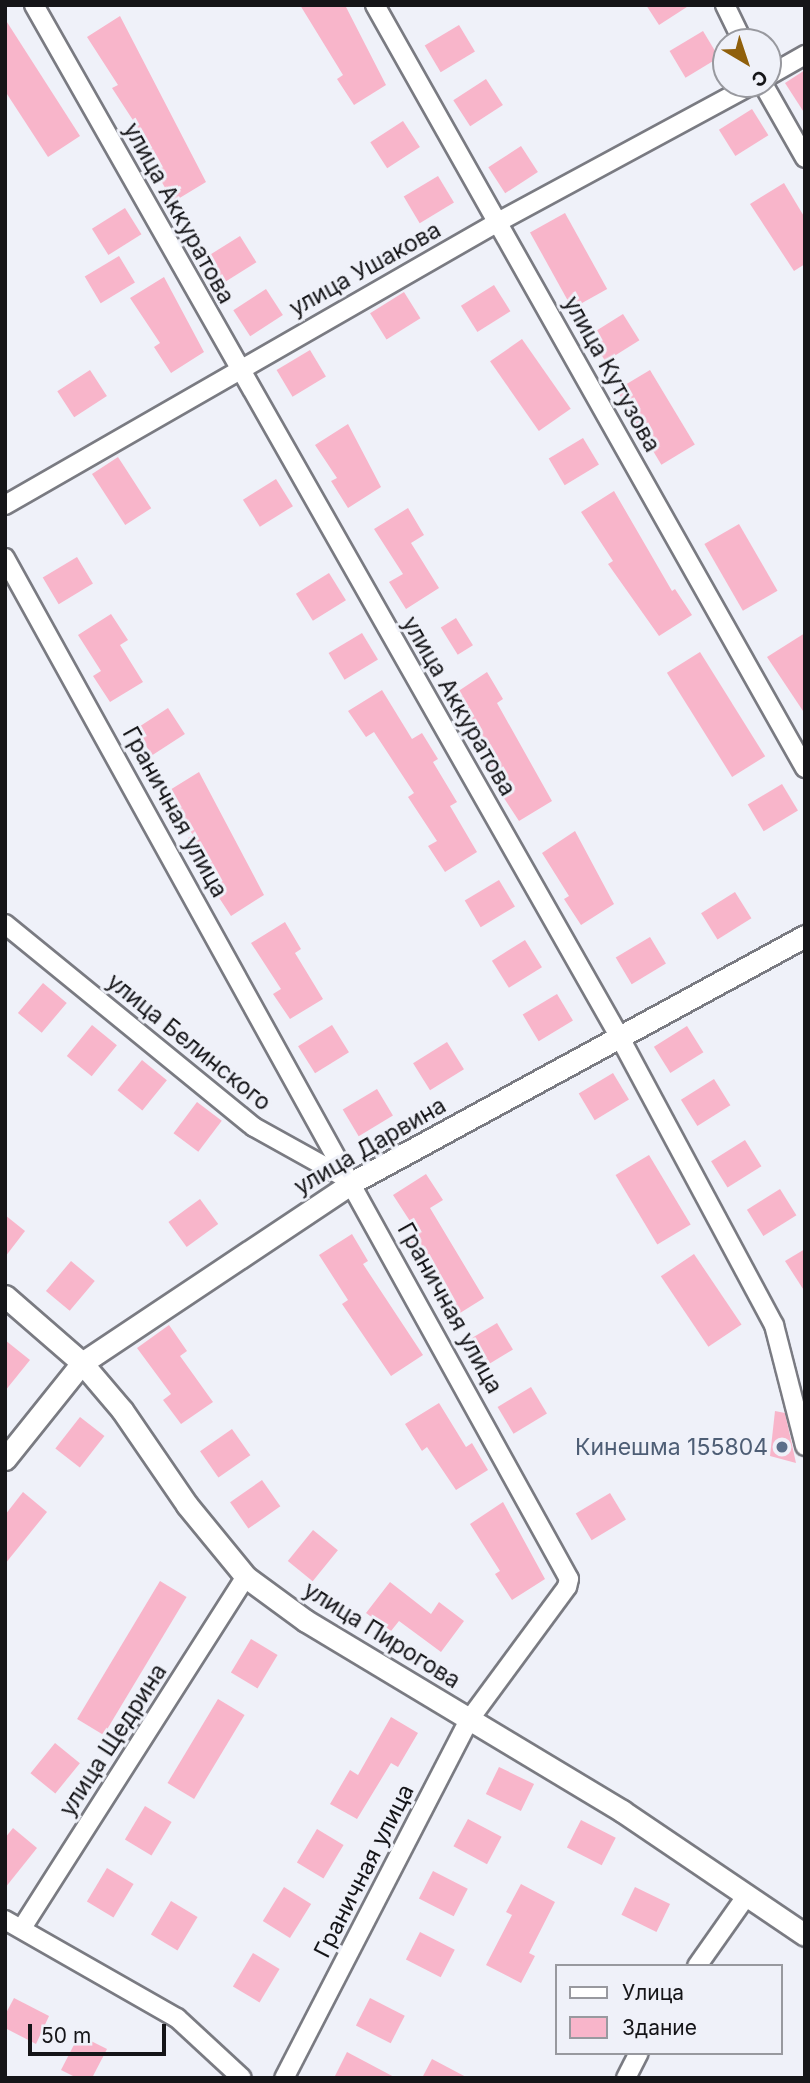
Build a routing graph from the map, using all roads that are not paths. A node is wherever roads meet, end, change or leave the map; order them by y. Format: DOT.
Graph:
graph roads {
  1 [pos="34,5"];
  2 [pos="375,5"];
  3 [pos="725,5"];
  4 [pos="736,28"];
  5 [pos="805,55"];
  6 [pos="782,68"];
  7 [pos="727,98"];
  8 [pos="771,98"];
  9 [pos="805,158"];
  10 [pos="498,222"];
  11 [pos="239,368"];
  12 [pos="5,505"];
  13 [pos="5,558"];
  14 [pos="805,768"];
  15 [pos="5,925"];
  16 [pos="805,936"];
  17 [pos="619,1036"];
  18 [pos="353,1182"];
  19 [pos="5,1296"];
  20 [pos="82,1363"];
  21 [pos="805,1446"];
  22 [pos="5,1459"];
  23 [pos="246,1577"];
  24 [pos="470,1720"];
  25 [pos="747,1895"];
  26 [pos="14,1924"];
  27 [pos="805,1935"];
  28 [pos="698,1964"];
  29 [pos="638,2055"];
  30 [pos="242,2078"];
  31 [pos="284,2078"];
  32 [pos="626,2078"];
  1 -- 11 [label="street, улица Аккуратова"];
  2 -- 10 [label="street, улица Кутузова"];
  3 -- 4 [label="street"];
  5 -- 6 [label="street"];
  7 -- 10 [label="street, улица Ушакова"];
  8 -- 9 [label="street"];
  10 -- 11 [label="street, улица Ушакова"];
  10 -- 14 [label="street, улица Кутузова"];
  11 -- 12 [label="street, улица Ушакова"];
  11 -- 17 [label="street, улица Аккуратова"];
  13 -- 18 [label="street, Граничная улица"];
  15 -- 18 [label="street, улица Белинского"];
  16 -- 17 [label="street, улица Дарвина"];
  17 -- 18 [label="street, улица Дарвина"];
  17 -- 21 [label="street, улица Аккуратова"];
  18 -- 20 [label="street, улица Дарвина"];
  18 -- 24 [label="street, Граничная улица"];
  19 -- 20 [label="street, улица Пирогова"];
  20 -- 22 [label="street, улица Дарвина"];
  20 -- 23 [label="street, улица Пирогова"];
  23 -- 24 [label="street, улица Пирогова"];
  23 -- 26 [label="street, улица Щедрина"];
  24 -- 25 [label="street, улица Пирогова"];
  24 -- 31 [label="street, Граничная улица"];
  25 -- 27 [label="street, улица Пирогова"];
  25 -- 28 [label="street"];
  26 -- 30 [label="street"];
  29 -- 32 [label="street"];
}
